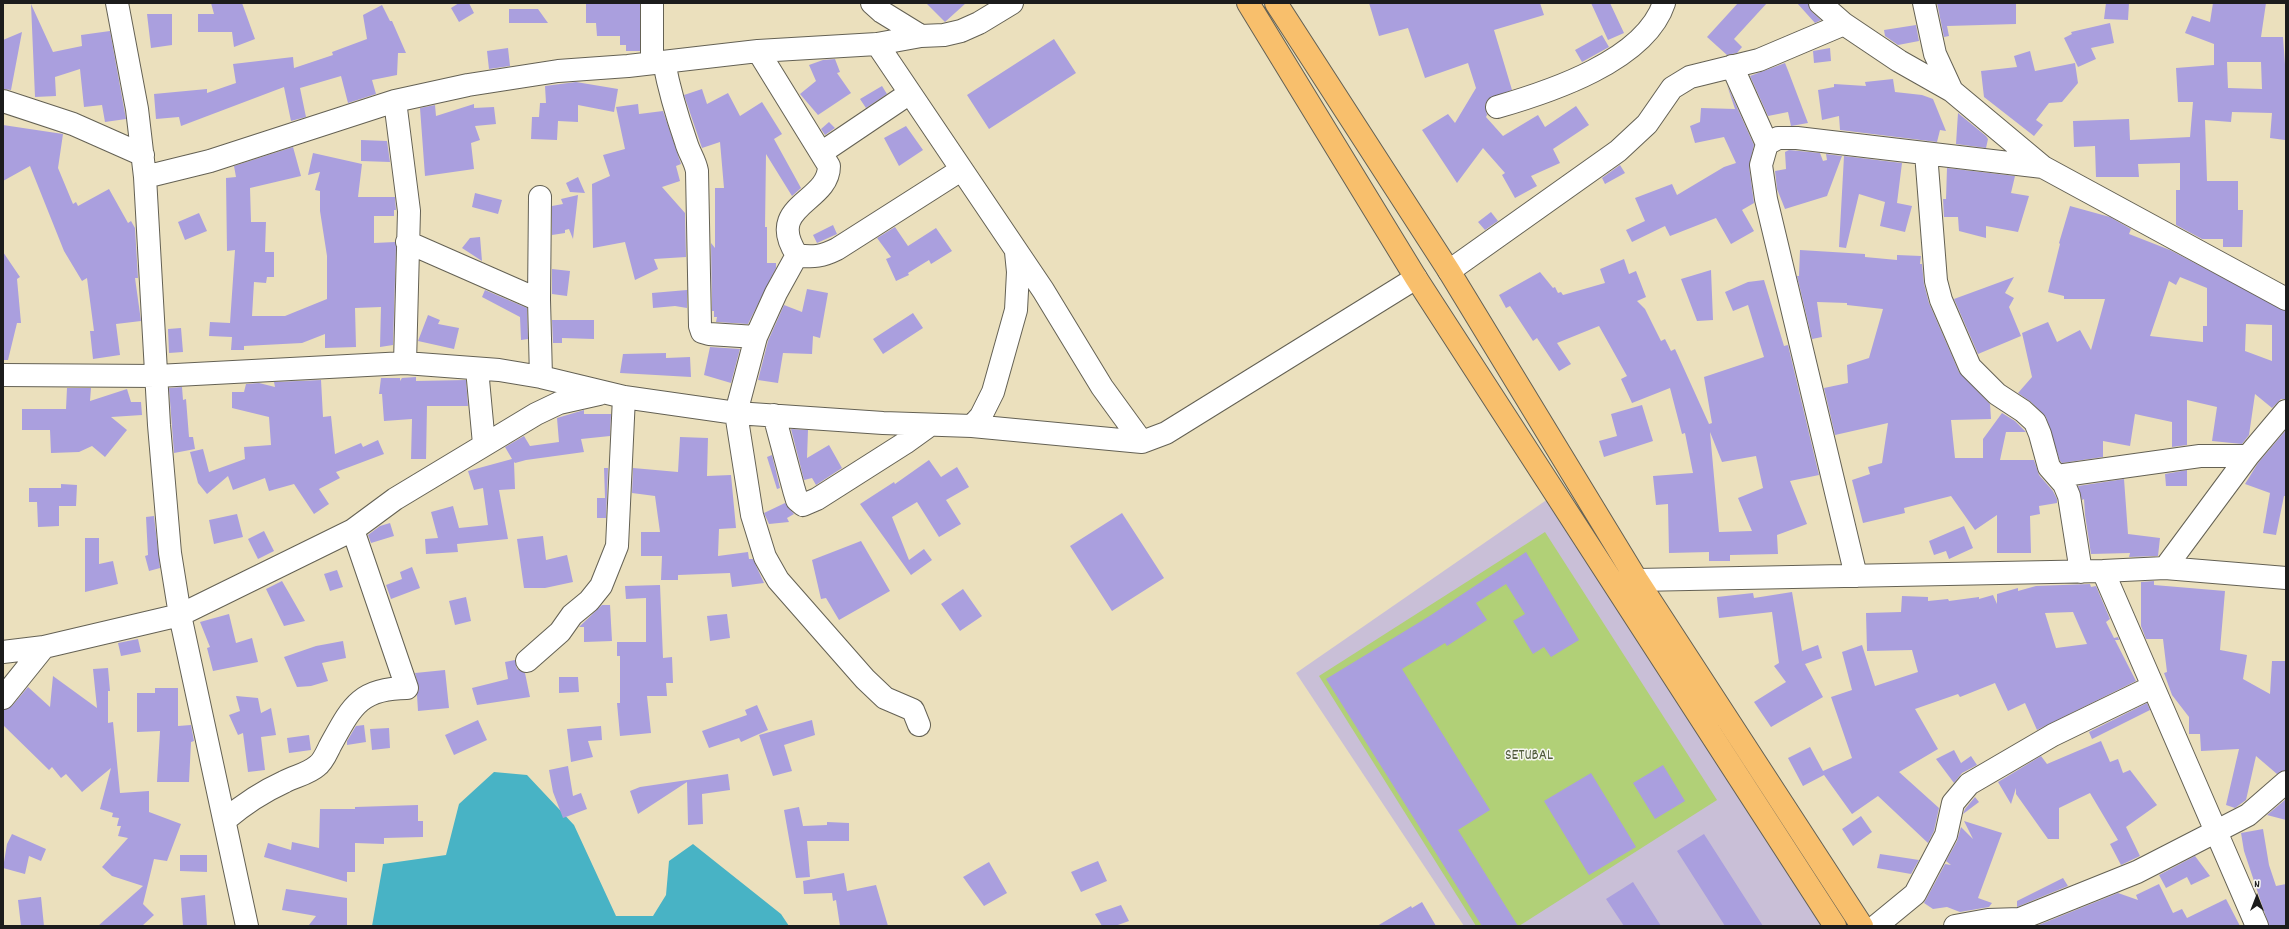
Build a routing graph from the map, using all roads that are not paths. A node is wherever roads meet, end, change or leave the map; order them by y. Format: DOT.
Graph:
graph roads {
  1 [pos="117,3"];
  2 [pos="652,3"];
  3 [pos="872,3"];
  4 [pos="1012,3"];
  5 [pos="1248,3"];
  6 [pos="1276,3"];
  7 [pos="1664,3"];
  8 [pos="1820,3"];
  9 [pos="1924,3"];
  10 [pos="1844,24"];
  11 [pos="921,36"];
  12 [pos="877,44"];
  13 [pos="758,51"];
  14 [pos="658,63"];
  15 [pos="1732,66"];
  16 [pos="1952,92"];
  17 [pos="910,94"];
  18 [pos="3,101"];
  19 [pos="395,101"];
  20 [pos="1497,107"];
  21 [pos="1767,144"];
  22 [pos="821,153"];
  23 [pos="1926,153"];
  24 [pos="143,154"];
  25 [pos="2043,167"];
  26 [pos="961,170"];
  27 [pos="145,177"];
  28 [pos="540,197"];
  29 [pos="407,242"];
  30 [pos="1016,252"];
  31 [pos="797,255"];
  32 [pos="1449,271"];
  33 [pos="1416,278"];
  34 [pos="2286,299"];
  35 [pos="539,300"];
  36 [pos="756,337"];
  37 [pos="405,363"];
  38 [pos="477,370"];
  39 [pos="3,374"];
  40 [pos="156,376"];
  41 [pos="541,377"];
  42 [pos="602,393"];
  43 [pos="624,397"];
  44 [pos="2286,411"];
  45 [pos="736,413"];
  46 [pos="774,415"];
  47 [pos="930,425"];
  48 [pos="972,426"];
  49 [pos="1142,442"];
  50 [pos="484,444"];
  51 [pos="2248,456"];
  52 [pos="2057,476"];
  53 [pos="354,530"];
  54 [pos="2165,568"];
  55 [pos="2081,572"];
  56 [pos="2103,572"];
  57 [pos="1856,576"];
  58 [pos="2286,578"];
  59 [pos="1637,580"];
  60 [pos="180,615"];
  61 [pos="44,647"];
  62 [pos="3,652"];
  63 [pos="527,661"];
  64 [pos="2152,687"];
  65 [pos="3,698"];
  66 [pos="919,725"];
  67 [pos="2286,782"];
  68 [pos="225,820"];
  69 [pos="2216,833"];
  70 [pos="247,926"];
  71 [pos="1835,926"];
  72 [pos="1862,926"];
  73 [pos="1876,926"];
  74 [pos="1955,926"];
  75 [pos="2257,926"];
  1 -- 24 [label="street"];
  2 -- 14 [label="street"];
  3 -- 11 [label="street"];
  4 -- 11 [label="street"];
  5 -- 33 [label="main road"];
  6 -- 32 [label="main road"];
  7 -- 20 [label="street"];
  8 -- 10 [label="street"];
  9 -- 16 [label="street"];
  10 -- 15 [label="street"];
  10 -- 16 [label="street"];
  11 -- 12 [label="street"];
  12 -- 13 [label="street"];
  12 -- 17 [label="street"];
  13 -- 14 [label="street"];
  13 -- 22 [label="street"];
  14 -- 19 [label="street"];
  14 -- 36 [label="street"];
  15 -- 21 [label="street"];
  15 -- 32 [label="street"];
  16 -- 25 [label="street"];
  17 -- 22 [label="street"];
  17 -- 26 [label="street"];
  18 -- 24 [label="street"];
  19 -- 27 [label="street"];
  19 -- 29 [label="street"];
  21 -- 23 [label="street"];
  21 -- 57 [label="street"];
  22 -- 31 [label="street"];
  23 -- 25 [label="street"];
  23 -- 52 [label="street"];
  24 -- 27 [label="street"];
  25 -- 34 [label="street"];
  26 -- 30 [label="street"];
  26 -- 31 [label="street"];
  27 -- 40 [label="street"];
  28 -- 35 [label="street"];
  29 -- 35 [label="street"];
  29 -- 37 [label="street"];
  30 -- 48 [label="street"];
  30 -- 49 [label="street"];
  31 -- 36 [label="street"];
  32 -- 59 [label="main road"];
  33 -- 49 [label="street"];
  33 -- 71 [label="main road"];
  35 -- 41 [label="street"];
  36 -- 45 [label="street"];
  37 -- 38 [label="street"];
  37 -- 40 [label="street"];
  38 -- 41 [label="street"];
  38 -- 50 [label="street"];
  39 -- 40 [label="street"];
  40 -- 60 [label="street"];
  41 -- 42 [label="street"];
  42 -- 43 [label="street"];
  42 -- 50 [label="street"];
  43 -- 45 [label="street"];
  43 -- 63 [label="street"];
  44 -- 51 [label="street"];
  45 -- 46 [label="street"];
  45 -- 66 [label="street"];
  46 -- 47 [label="street"];
  46 -- 47 [label="street"];
  47 -- 48 [label="street"];
  48 -- 49 [label="street"];
  50 -- 53 [label="street"];
  51 -- 52 [label="street"];
  51 -- 54 [label="street"];
  52 -- 55 [label="street"];
  53 -- 60 [label="street"];
  53 -- 68 [label="street"];
  54 -- 56 [label="street"];
  54 -- 58 [label="street"];
  55 -- 56 [label="street"];
  55 -- 57 [label="street"];
  56 -- 64 [label="street"];
  57 -- 59 [label="street"];
  59 -- 72 [label="main road"];
  60 -- 61 [label="street"];
  60 -- 68 [label="street"];
  61 -- 62 [label="street"];
  61 -- 65 [label="street"];
  64 -- 69 [label="street"];
  64 -- 73 [label="street"];
  67 -- 69 [label="street"];
  68 -- 70 [label="street"];
  69 -- 74 [label="street"];
  69 -- 75 [label="street"];
}
